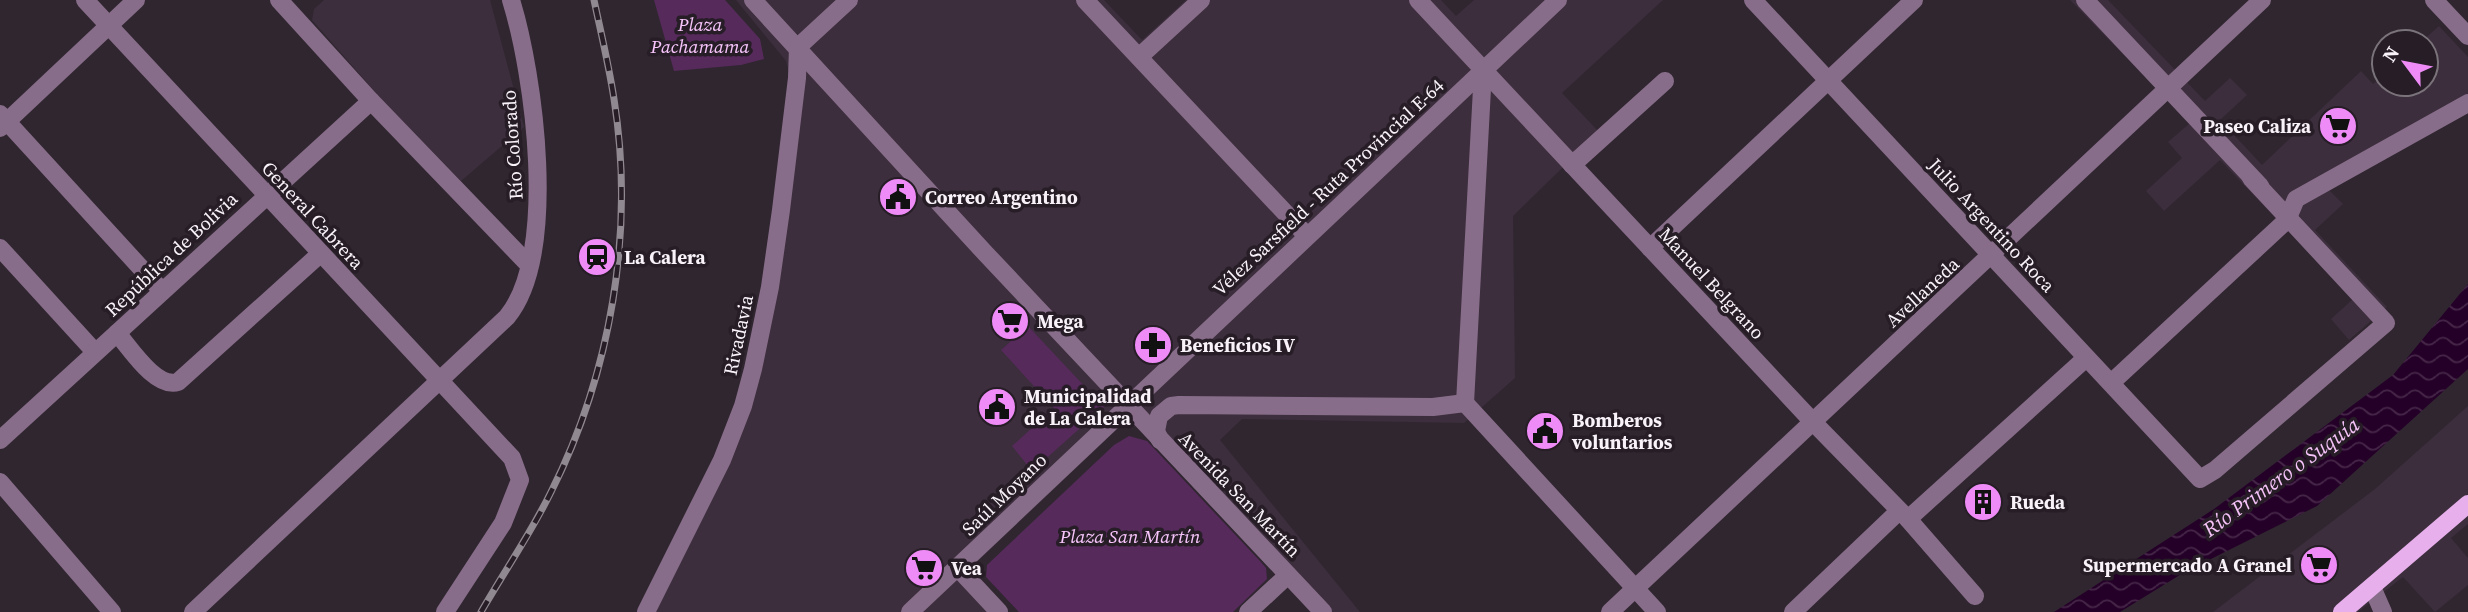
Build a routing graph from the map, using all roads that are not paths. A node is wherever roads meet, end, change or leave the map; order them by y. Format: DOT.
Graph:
graph roads {
  1 [pos="85,0"];
  2 [pos="136,0"];
  3 [pos="510,0"];
  4 [pos="753,0"];
  5 [pos="849,0"];
  6 [pos="1085,0"];
  7 [pos="1201,0"];
  8 [pos="1418,0"];
  9 [pos="1558,0"];
  10 [pos="1752,0"];
  11 [pos="1914,0"];
  12 [pos="2085,0"];
  13 [pos="2262,0"];
  14 [pos="2434,0"];
  15 [pos="288,3"];
  16 [pos="108,25"];
  17 [pos="2468,36"];
  18 [pos="798,47"];
  19 [pos="1139,57"];
  20 [pos="1483,70"];
  21 [pos="1827,79"];
  22 [pos="1665,82"];
  23 [pos="2168,88"];
  24 [pos="836,90"];
  25 [pos="795,100"];
  26 [pos="371,101"];
  27 [pos="2468,103"];
  28 [pos="2,121"];
  29 [pos="1572,165"];
  30 [pos="2251,178"];
  31 [pos="2315,187"];
  32 [pos="266,195"];
  33 [pos="2287,220"];
  34 [pos="1307,236"];
  35 [pos="0,248"];
  36 [pos="1650,248"];
  37 [pos="320,254"];
  38 [pos="1992,255"];
  39 [pos="529,265"];
  40 [pos="162,290"];
  41 [pos="117,333"];
  42 [pos="95,352"];
  43 [pos="2086,358"];
  44 [pos="1163,373"];
  45 [pos="439,381"];
  46 [pos="2111,383"];
  47 [pos="1465,403"];
  48 [pos="1127,405"];
  49 [pos="1179,405"];
  50 [pos="1814,423"];
  51 [pos="0,440"];
  52 [pos="1160,440"];
  53 [pos="0,482"];
  54 [pos="2468,504"];
  55 [pos="2468,514"];
  56 [pos="1903,516"];
  57 [pos="958,568"];
  58 [pos="2392,571"];
  59 [pos="1288,575"];
  60 [pos="2372,587"];
  61 [pos="1636,589"];
  62 [pos="1975,596"];
  63 [pos="651,610"];
  64 [pos="112,612"];
  65 [pos="193,612"];
  66 [pos="445,612"];
  67 [pos="910,612"];
  68 [pos="999,612"];
  69 [pos="1248,612"];
  70 [pos="1322,612"];
  71 [pos="1610,612"];
  72 [pos="1657,612"];
  73 [pos="1793,612"];
  74 [pos="2342,612"];
  75 [pos="2383,612"];
  1 -- 16 [label="street, General Cabrera"];
  2 -- 16 [label="street"];
  3 -- 39 [label="street, Río Colorado"];
  4 -- 18 [label="street, Avenida San Martín"];
  5 -- 18 [label="street"];
  6 -- 19 [label="street"];
  7 -- 19 [label="street"];
  8 -- 20 [label="street, Manuel Belgrano"];
  9 -- 20 [label="street, Vélez Sarsfield - Ruta Provincial E-64"];
  10 -- 21 [label="street, Julio Argentino Roca"];
  11 -- 21 [label="street"];
  12 -- 23 [label="street"];
  13 -- 23 [label="street, Avellaneda"];
  14 -- 17 [label="street"];
  15 -- 26 [label="street"];
  16 -- 28 [label="street"];
  16 -- 32 [label="street, General Cabrera"];
  18 -- 24 [label="street, Avenida San Martín"];
  18 -- 25 [label="street, Rivadavia"];
  19 -- 34 [label="street"];
  20 -- 29 [label="street, Manuel Belgrano"];
  20 -- 34 [label="street, Vélez Sarsfield - Ruta Provincial E-64"];
  20 -- 47 [label="street"];
  21 -- 36 [label="street"];
  21 -- 38 [label="street, Julio Argentino Roca"];
  22 -- 29 [label="street"];
  23 -- 30 [label="street"];
  23 -- 38 [label="street, Avellaneda"];
  24 -- 25 [label="street"];
  24 -- 48 [label="street, Avenida San Martín"];
  25 -- 63 [label="street, Rivadavia"];
  26 -- 32 [label="street, República de Bolivia"];
  26 -- 39 [label="street"];
  27 -- 31 [label="street"];
  28 -- 40 [label="street"];
  29 -- 36 [label="street, Manuel Belgrano"];
  30 -- 31 [label="street"];
  30 -- 33 [label="street"];
  31 -- 33 [label="street"];
  32 -- 37 [label="street, General Cabrera"];
  32 -- 40 [label="street, República de Bolivia"];
  33 -- 46 [label="street"];
  33 -- 46 [label="street, Julio Argentino Roca"];
  34 -- 44 [label="street, Vélez Sarsfield - Ruta Provincial E-64"];
  35 -- 42 [label="street"];
  36 -- 50 [label="street, Manuel Belgrano"];
  37 -- 41 [label="street"];
  37 -- 45 [label="street, General Cabrera"];
  38 -- 43 [label="street, Julio Argentino Roca"];
  38 -- 50 [label="street, Avellaneda"];
  39 -- 45 [label="street, Río Colorado"];
  40 -- 41 [label="street, República de Bolivia"];
  41 -- 42 [label="street, República de Bolivia"];
  42 -- 51 [label="street, República de Bolivia"];
  43 -- 46 [label="street, Julio Argentino Roca"];
  43 -- 56 [label="street"];
  44 -- 48 [label="street, Vélez Sarsfield - Ruta Provincial E-64"];
  44 -- 49 [label="street"];
  45 -- 65 [label="street, Río Colorado"];
  45 -- 66 [label="street, General Cabrera"];
  47 -- 49 [label="street"];
  47 -- 61 [label="street"];
  48 -- 52 [label="street, Avenida San Martín"];
  48 -- 57 [label="street, Saúl Moyano"];
  49 -- 52 [label="street"];
  50 -- 56 [label="street, Manuel Belgrano"];
  50 -- 61 [label="street, Avellaneda"];
  52 -- 59 [label="street, Avenida San Martín"];
  53 -- 64 [label="street"];
  54 -- 58 [label="main road"];
  55 -- 58 [label="main road"];
  56 -- 62 [label="street, Manuel Belgrano"];
  56 -- 73 [label="street"];
  57 -- 67 [label="street, Saúl Moyano"];
  57 -- 68 [label="street"];
  58 -- 60 [label="main road"];
  59 -- 69 [label="street"];
  59 -- 70 [label="street, Avenida San Martín"];
  60 -- 74 [label="main road"];
  60 -- 75 [label="street"];
  61 -- 71 [label="street, Avellaneda"];
  61 -- 72 [label="street"];
}
